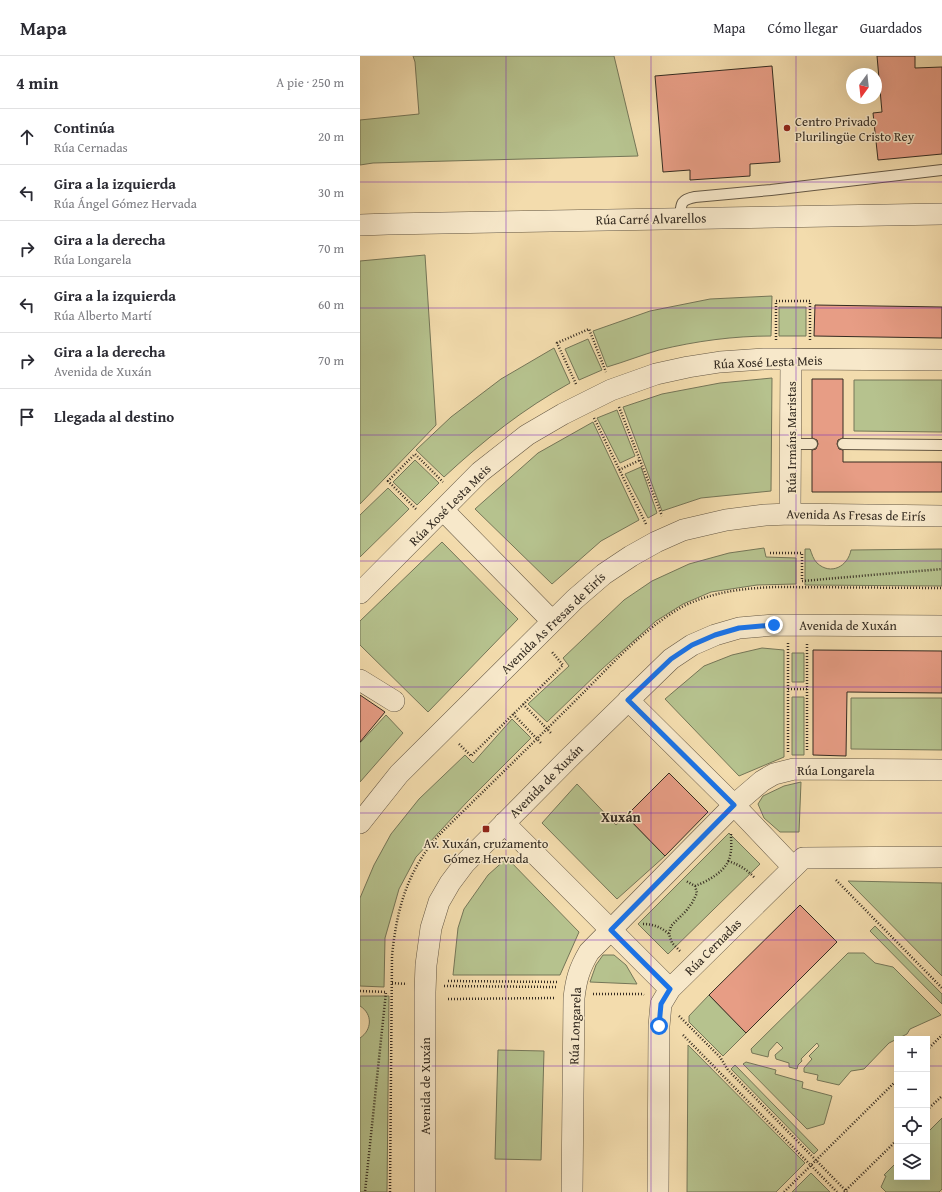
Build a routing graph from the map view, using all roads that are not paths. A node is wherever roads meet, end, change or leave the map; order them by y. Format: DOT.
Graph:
graph roads {
  1 [pos="942,170"];
  2 [pos="942,214"];
  3 [pos="680,218"];
  4 [pos="360,226"];
  5 [pos="791,359"];
  6 [pos="942,360"];
  7 [pos="791,444"];
  8 [pos="812,444"];
  9 [pos="843,444"];
  10 [pos="942,445"];
  11 [pos="443,510"];
  12 [pos="790,514"];
  13 [pos="942,516"];
  14 [pos="360,593"];
  15 [pos="552,621"];
  16 [pos="942,626"];
  17 [pos="360,680"];
  18 [pos="628,700"];
  19 [pos="394,701"];
  20 [pos="942,770"];
  21 [pos="734,805"];
  22 [pos="360,823"];
  23 [pos="504,823"];
  24 [pos="942,857"];
  25 [pos="793,867"];
  26 [pos="611,930"];
  27 [pos="670,989"];
  28 [pos="426,1192"];
  29 [pos="572,1192"];
  30 [pos="658,1192"];
  1 -- 3 [label="lane"];
  2 -- 3 [label="street, Rúa Carré Alvarellos"];
  3 -- 4 [label="street, Rúa Carré Alvarellos"];
  5 -- 6 [label="street, Rúa Xosé Lesta Meis"];
  5 -- 7 [label="street, Rúa Irmáns Maristas"];
  5 -- 11 [label="street, Rúa Xosé Lesta Meis"];
  7 -- 8 [label="lane"];
  7 -- 12 [label="street, Rúa Irmáns Maristas"];
  9 -- 10 [label="lane"];
  11 -- 14 [label="street, Rúa Xosé Lesta Meis"];
  11 -- 15 [label="street"];
  12 -- 13 [label="street, Avenida As Fresas de Eirís"];
  12 -- 15 [label="street, Avenida As Fresas de Eirís"];
  15 -- 22 [label="street, Avenida As Fresas de Eirís"];
  16 -- 18 [label="street, Avenida de Xuxán"];
  17 -- 19 [label="street"];
  18 -- 21 [label="street"];
  18 -- 23 [label="street, Avenida de Xuxán"];
  20 -- 21 [label="street, Rúa Longarela"];
  21 -- 25 [label="street"];
  21 -- 26 [label="street, Rúa Longarela"];
  23 -- 26 [label="street"];
  23 -- 28 [label="street, Avenida de Xuxán"];
  24 -- 25 [label="street, Rúa Cernadas"];
  25 -- 27 [label="street, Rúa Cernadas"];
  26 -- 27 [label="street"];
  26 -- 29 [label="street, Rúa Longarela"];
  27 -- 30 [label="street, Rúa Cernadas"];
}
